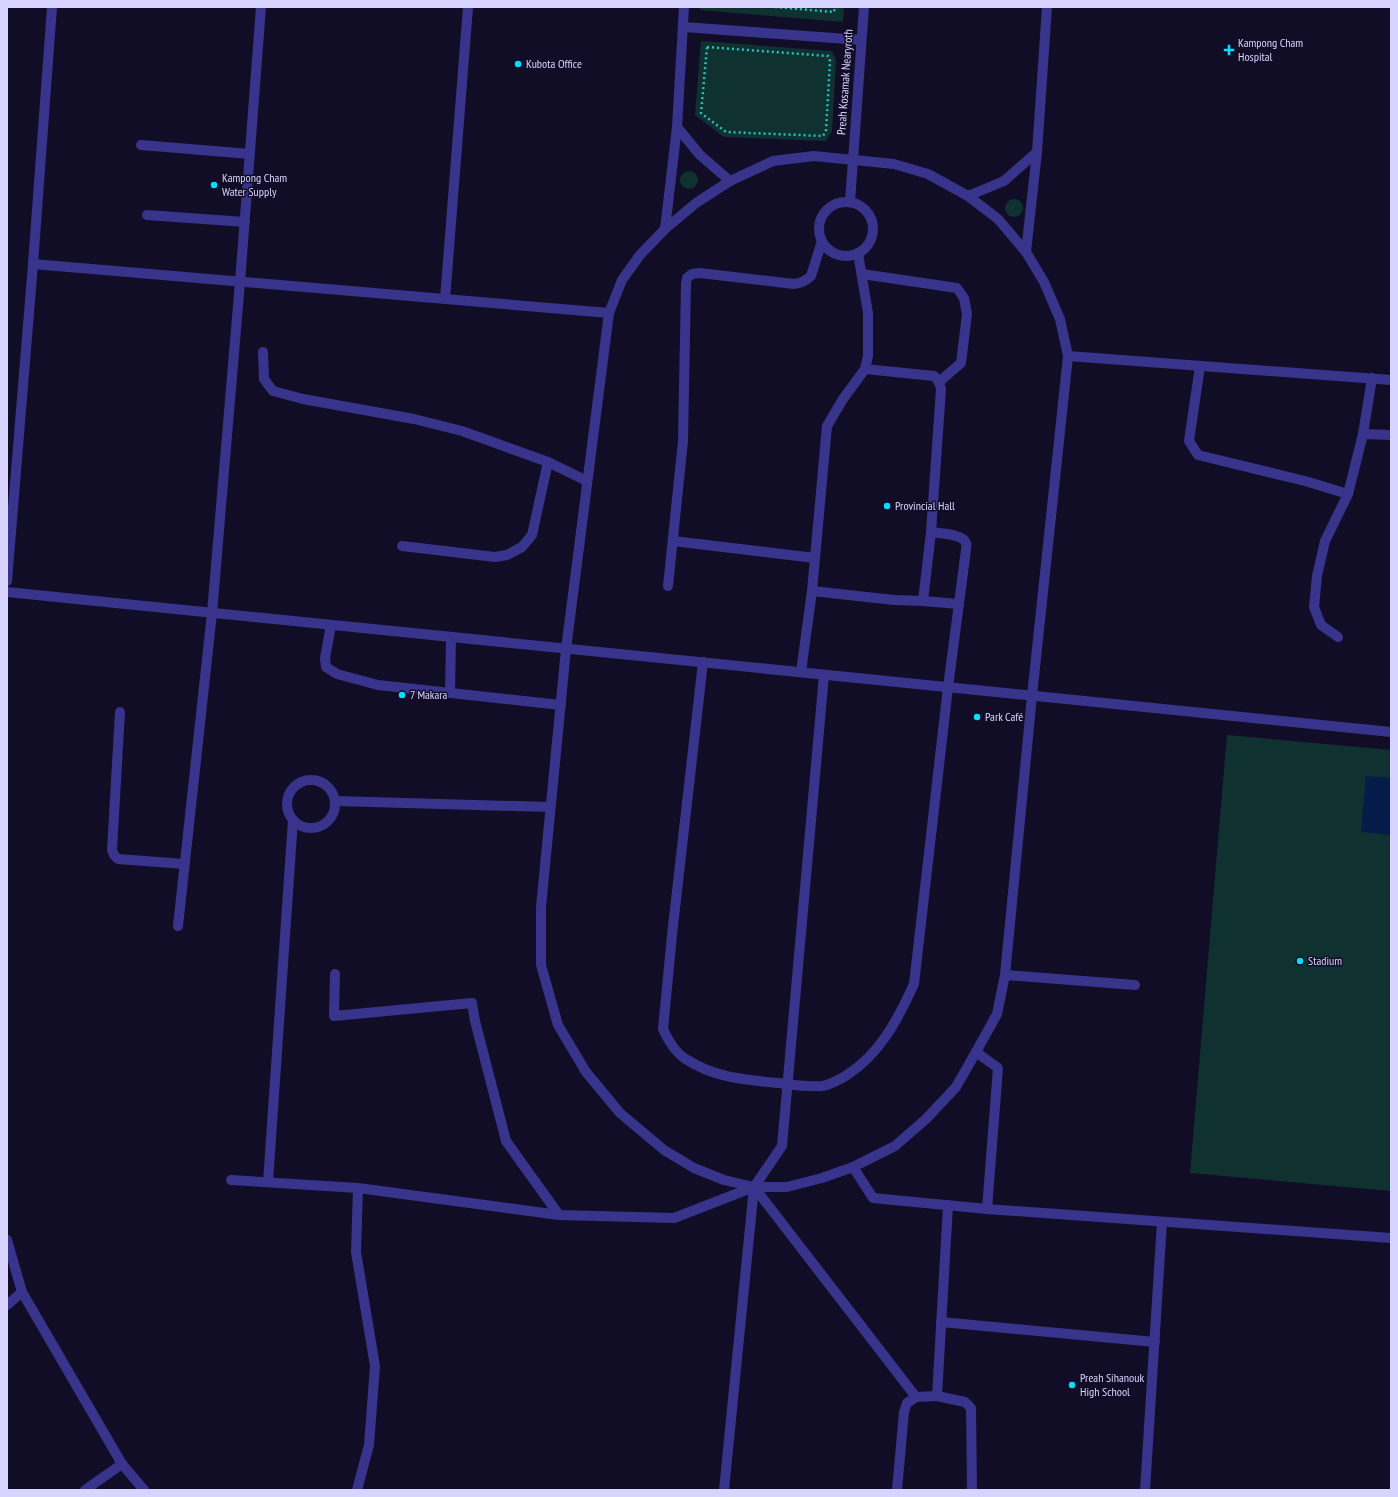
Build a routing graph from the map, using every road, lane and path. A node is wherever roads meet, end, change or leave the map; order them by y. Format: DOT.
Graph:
graph roads {
  1 [pos="52,7"];
  2 [pos="261,7"];
  3 [pos="468,7"];
  4 [pos="684,7"];
  5 [pos="775,7"];
  6 [pos="835,7"];
  7 [pos="864,7"];
  8 [pos="1047,7"];
  9 [pos="684,27"];
  10 [pos="861,40"];
  11 [pos="701,113"];
  12 [pos="677,127"];
  13 [pos="141,145"];
  14 [pos="1037,152"];
  15 [pos="250,154"];
  16 [pos="852,160"];
  17 [pos="730,181"];
  18 [pos="968,196"];
  19 [pos="850,202"];
  20 [pos="147,215"];
  21 [pos="245,222"];
  22 [pos="665,230"];
  23 [pos="822,241"];
  24 [pos="1026,252"];
  25 [pos="858,253"];
  26 [pos="33,264"];
  27 [pos="862,274"];
  28 [pos="240,282"];
  29 [pos="445,299"];
  30 [pos="609,313"];
  31 [pos="263,352"];
  32 [pos="1068,356"];
  33 [pos="1200,366"];
  34 [pos="865,370"];
  35 [pos="1372,378"];
  36 [pos="1391,380"];
  37 [pos="939,382"];
  38 [pos="1363,434"];
  39 [pos="1391,435"];
  40 [pos="548,462"];
  41 [pos="587,481"];
  42 [pos="1348,494"];
  43 [pos="931,532"];
  44 [pos="673,541"];
  45 [pos="402,546"];
  46 [pos="815,558"];
  47 [pos="7,581"];
  48 [pos="668,586"];
  49 [pos="812,591"];
  50 [pos="7,592"];
  51 [pos="923,601"];
  52 [pos="959,604"];
  53 [pos="212,613"];
  54 [pos="331,625"];
  55 [pos="451,637"];
  56 [pos="1338,637"];
  57 [pos="566,649"];
  58 [pos="703,662"];
  59 [pos="801,672"];
  60 [pos="824,675"];
  61 [pos="948,687"];
  62 [pos="450,693"];
  63 [pos="1032,696"];
  64 [pos="561,705"];
  65 [pos="120,712"];
  66 [pos="1391,732"];
  67 [pos="336,801"];
  68 [pos="550,807"];
  69 [pos="293,820"];
  70 [pos="184,864"];
  71 [pos="178,926"];
  72 [pos="335,974"];
  73 [pos="1006,975"];
  74 [pos="1135,985"];
  75 [pos="976,1052"];
  76 [pos="787,1084"];
  77 [pos="853,1167"];
  78 [pos="231,1180"];
  79 [pos="268,1182"];
  80 [pos="754,1187"];
  81 [pos="358,1188"];
  82 [pos="948,1206"];
  83 [pos="987,1209"];
  84 [pos="560,1215"];
  85 [pos="1162,1222"];
  86 [pos="1391,1238"];
  87 [pos="7,1240"];
  88 [pos="22,1292"];
  89 [pos="7,1304"];
  90 [pos="941,1322"];
  91 [pos="1155,1342"];
  92 [pos="937,1396"];
  93 [pos="916,1397"];
  94 [pos="122,1464"];
  95 [pos="85,1490"];
  96 [pos="144,1490"];
  97 [pos="357,1490"];
  98 [pos="724,1490"];
  99 [pos="897,1490"];
  100 [pos="972,1490"];
  101 [pos="1145,1490"];
  1 -- 26 [label="street"];
  2 -- 15 [label="street"];
  3 -- 29 [label="street"];
  4 -- 9 [label="street"];
  5 -- 6 [label="path"];
  7 -- 10 [label="street, Preah Kosamak Nearyroth"];
  8 -- 14 [label="street"];
  9 -- 10 [label="street"];
  9 -- 12 [label="street"];
  10 -- 16 [label="street, Preah Kosamak Nearyroth"];
  11 -- 11 [label="path"];
  12 -- 17 [label="street"];
  12 -- 22 [label="street"];
  13 -- 15 [label="street"];
  14 -- 18 [label="street"];
  14 -- 24 [label="street"];
  15 -- 21 [label="street"];
  16 -- 17 [label="street"];
  16 -- 18 [label="street"];
  16 -- 19 [label="street, Preah Kosamak Nearyroth"];
  17 -- 22 [label="street"];
  18 -- 24 [label="street"];
  19 -- 23 [label="street"];
  19 -- 25 [label="street"];
  20 -- 21 [label="street"];
  21 -- 28 [label="street"];
  22 -- 30 [label="street"];
  23 -- 25 [label="street"];
  23 -- 44 [label="street"];
  24 -- 32 [label="street"];
  25 -- 27 [label="street"];
  26 -- 28 [label="street"];
  26 -- 47 [label="street"];
  27 -- 34 [label="street"];
  27 -- 37 [label="street"];
  28 -- 29 [label="street"];
  28 -- 53 [label="street"];
  29 -- 30 [label="street"];
  30 -- 41 [label="street"];
  31 -- 40 [label="street"];
  32 -- 33 [label="street"];
  32 -- 63 [label="street"];
  33 -- 35 [label="street"];
  33 -- 42 [label="street"];
  34 -- 37 [label="street"];
  34 -- 46 [label="street"];
  35 -- 36 [label="street"];
  35 -- 38 [label="street"];
  37 -- 43 [label="street"];
  38 -- 39 [label="street"];
  38 -- 42 [label="street"];
  40 -- 41 [label="street"];
  40 -- 45 [label="street"];
  41 -- 57 [label="street"];
  42 -- 56 [label="street"];
  43 -- 51 [label="street"];
  43 -- 52 [label="street"];
  44 -- 46 [label="street"];
  44 -- 48 [label="street"];
  46 -- 49 [label="street"];
  49 -- 51 [label="street"];
  49 -- 59 [label="street"];
  50 -- 53 [label="street"];
  51 -- 52 [label="street"];
  52 -- 61 [label="street"];
  53 -- 54 [label="street"];
  53 -- 70 [label="street"];
  54 -- 55 [label="street"];
  54 -- 62 [label="street"];
  55 -- 57 [label="street"];
  55 -- 62 [label="street"];
  57 -- 58 [label="street"];
  57 -- 64 [label="street"];
  58 -- 59 [label="street"];
  58 -- 76 [label="street"];
  59 -- 60 [label="street"];
  60 -- 61 [label="street"];
  60 -- 76 [label="street"];
  61 -- 63 [label="street"];
  61 -- 76 [label="street"];
  62 -- 64 [label="street"];
  63 -- 66 [label="street"];
  63 -- 73 [label="street"];
  64 -- 68 [label="street"];
  65 -- 70 [label="street"];
  67 -- 68 [label="street"];
  67 -- 69 [label="street"];
  67 -- 69 [label="street"];
  68 -- 80 [label="street"];
  69 -- 79 [label="street"];
  70 -- 71 [label="street"];
  72 -- 84 [label="street"];
  73 -- 74 [label="street"];
  73 -- 75 [label="street"];
  75 -- 77 [label="street"];
  75 -- 83 [label="street"];
  76 -- 80 [label="street"];
  77 -- 80 [label="street"];
  77 -- 82 [label="street"];
  78 -- 79 [label="street"];
  79 -- 81 [label="street"];
  80 -- 84 [label="street"];
  80 -- 93 [label="street"];
  80 -- 98 [label="street"];
  81 -- 84 [label="street"];
  81 -- 97 [label="street"];
  82 -- 83 [label="street"];
  82 -- 90 [label="street"];
  83 -- 85 [label="street"];
  85 -- 86 [label="street"];
  85 -- 91 [label="street"];
  87 -- 88 [label="street"];
  88 -- 89 [label="street"];
  88 -- 94 [label="street"];
  90 -- 91 [label="street"];
  90 -- 92 [label="street"];
  91 -- 101 [label="street"];
  92 -- 93 [label="street"];
  92 -- 100 [label="street"];
  93 -- 99 [label="street"];
  94 -- 95 [label="street"];
  94 -- 96 [label="street"];
}
